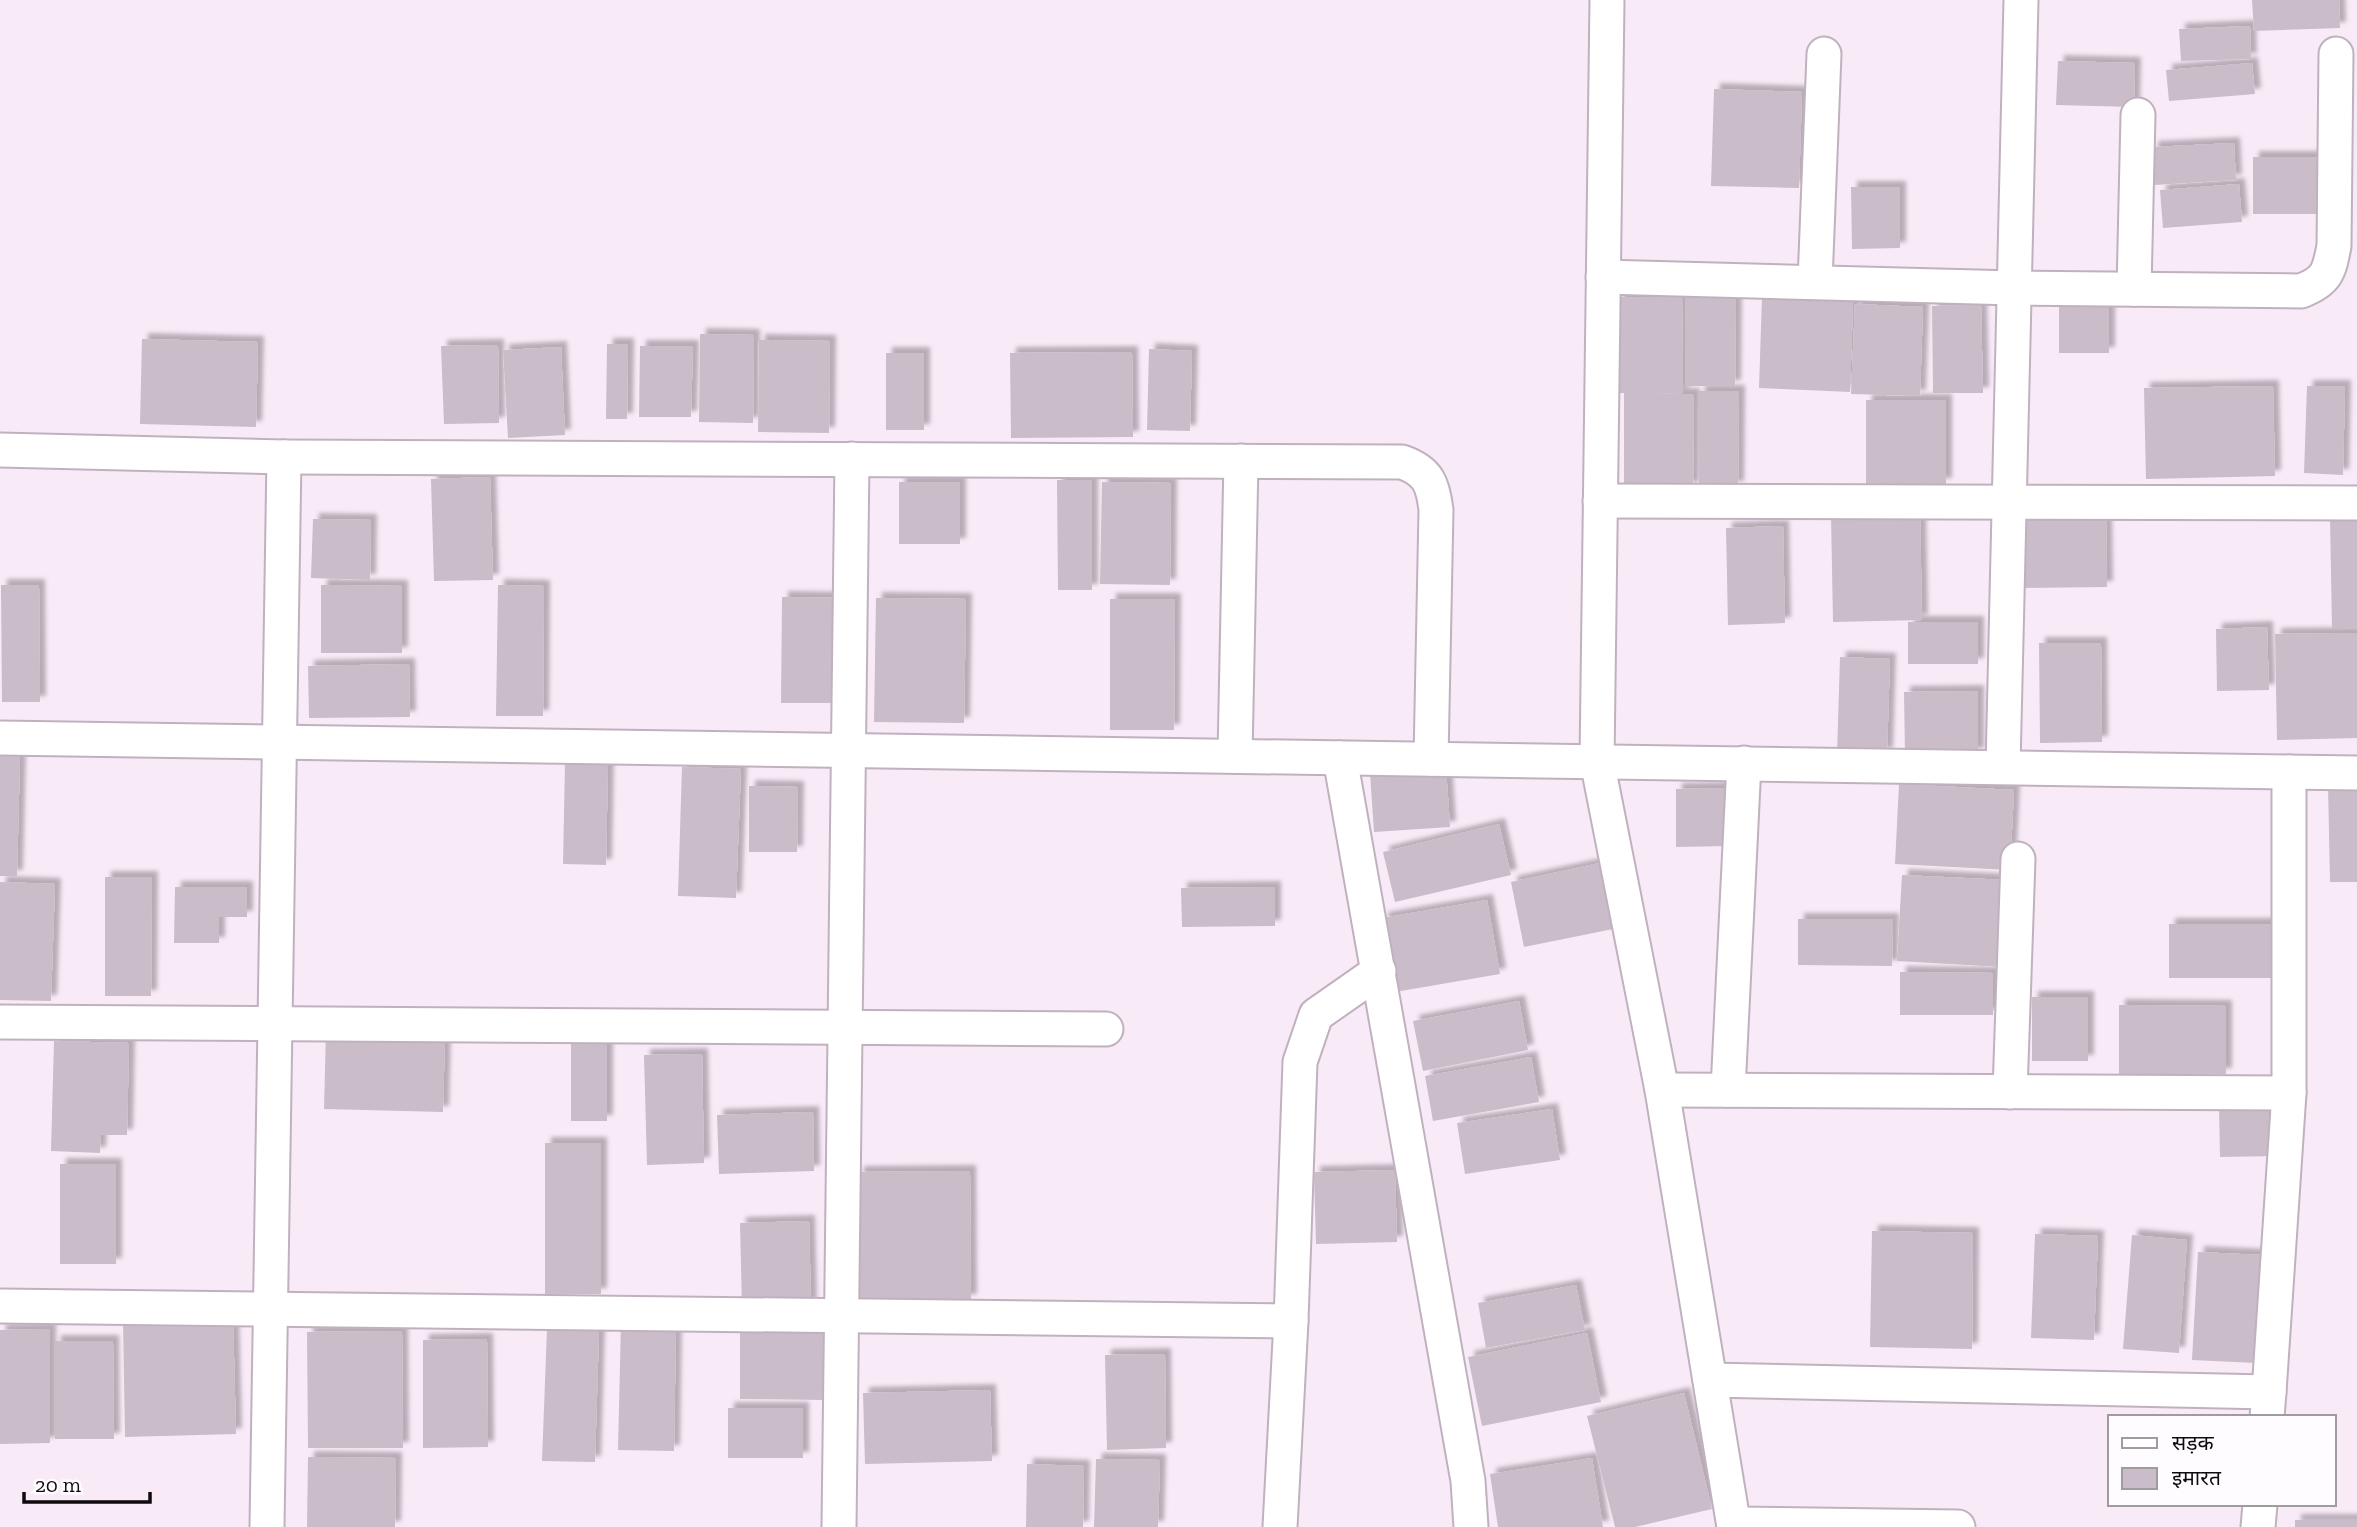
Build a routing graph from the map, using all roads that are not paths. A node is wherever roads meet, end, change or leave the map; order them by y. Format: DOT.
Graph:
graph roads {
  1 [pos="1607,0"];
  2 [pos="2021,0"];
  3 [pos="1824,54"];
  4 [pos="2336,54"];
  5 [pos="2138,115"];
  6 [pos="1603,277"];
  7 [pos="1815,282"];
  8 [pos="2015,288"];
  9 [pos="2134,289"];
  10 [pos="0,450"];
  11 [pos="284,457"];
  12 [pos="852,458"];
  13 [pos="1241,461"];
  14 [pos="1600,500"];
  15 [pos="2010,501"];
  16 [pos="2357,503"];
  17 [pos="0,738"];
  18 [pos="280,742"];
  19 [pos="848,751"];
  20 [pos="1235,756"];
  21 [pos="1340,758"];
  22 [pos="1431,759"];
  23 [pos="1597,761"];
  24 [pos="1744,763"];
  25 [pos="2003,767"];
  26 [pos="2289,772"];
  27 [pos="2357,773"];
  28 [pos="2018,859"];
  29 [pos="1379,971"];
  30 [pos="0,1022"];
  31 [pos="275,1024"];
  32 [pos="845,1028"];
  33 [pos="1106,1030"];
  34 [pos="1661,1090"];
  35 [pos="1728,1090"];
  36 [pos="2010,1092"];
  37 [pos="2289,1093"];
  38 [pos="0,1306"];
  39 [pos="270,1309"];
  40 [pos="841,1315"];
  41 [pos="1291,1321"];
  42 [pos="1710,1380"];
  43 [pos="2268,1405"];
  44 [pos="2260,1506"];
  45 [pos="1734,1526"];
  46 [pos="267,1527"];
  47 [pos="839,1527"];
  48 [pos="1280,1527"];
  49 [pos="1471,1527"];
  50 [pos="1958,1527"];
  51 [pos="2258,1527"];
  1 -- 6 [label="street"];
  2 -- 8 [label="street"];
  3 -- 7 [label="street"];
  4 -- 9 [label="street"];
  5 -- 9 [label="street"];
  6 -- 7 [label="street"];
  6 -- 14 [label="street"];
  7 -- 8 [label="street"];
  8 -- 9 [label="street"];
  8 -- 15 [label="street"];
  10 -- 11 [label="street"];
  11 -- 12 [label="street"];
  11 -- 18 [label="street"];
  12 -- 13 [label="street"];
  12 -- 19 [label="street"];
  13 -- 20 [label="street"];
  13 -- 22 [label="street"];
  14 -- 15 [label="street"];
  14 -- 23 [label="street"];
  15 -- 16 [label="street"];
  15 -- 25 [label="street"];
  17 -- 18 [label="street"];
  18 -- 19 [label="street"];
  18 -- 31 [label="street"];
  19 -- 20 [label="street"];
  19 -- 32 [label="street"];
  20 -- 21 [label="street"];
  21 -- 22 [label="street"];
  21 -- 29 [label="street"];
  22 -- 23 [label="street"];
  23 -- 24 [label="street"];
  23 -- 34 [label="street"];
  24 -- 25 [label="street"];
  24 -- 35 [label="street"];
  25 -- 26 [label="street"];
  26 -- 27 [label="street"];
  26 -- 37 [label="street"];
  28 -- 36 [label="street"];
  29 -- 41 [label="street"];
  29 -- 49 [label="street"];
  30 -- 31 [label="street"];
  31 -- 32 [label="street"];
  31 -- 39 [label="street"];
  32 -- 33 [label="street"];
  32 -- 40 [label="street"];
  34 -- 35 [label="street"];
  34 -- 42 [label="street"];
  35 -- 36 [label="street"];
  36 -- 37 [label="street"];
  37 -- 43 [label="street"];
  38 -- 39 [label="street"];
  39 -- 40 [label="street"];
  39 -- 46 [label="street"];
  40 -- 41 [label="street"];
  40 -- 47 [label="street"];
  41 -- 48 [label="street"];
  42 -- 43 [label="street"];
  42 -- 45 [label="street"];
  44 -- 51 [label="street"];
  45 -- 50 [label="street"];
}
